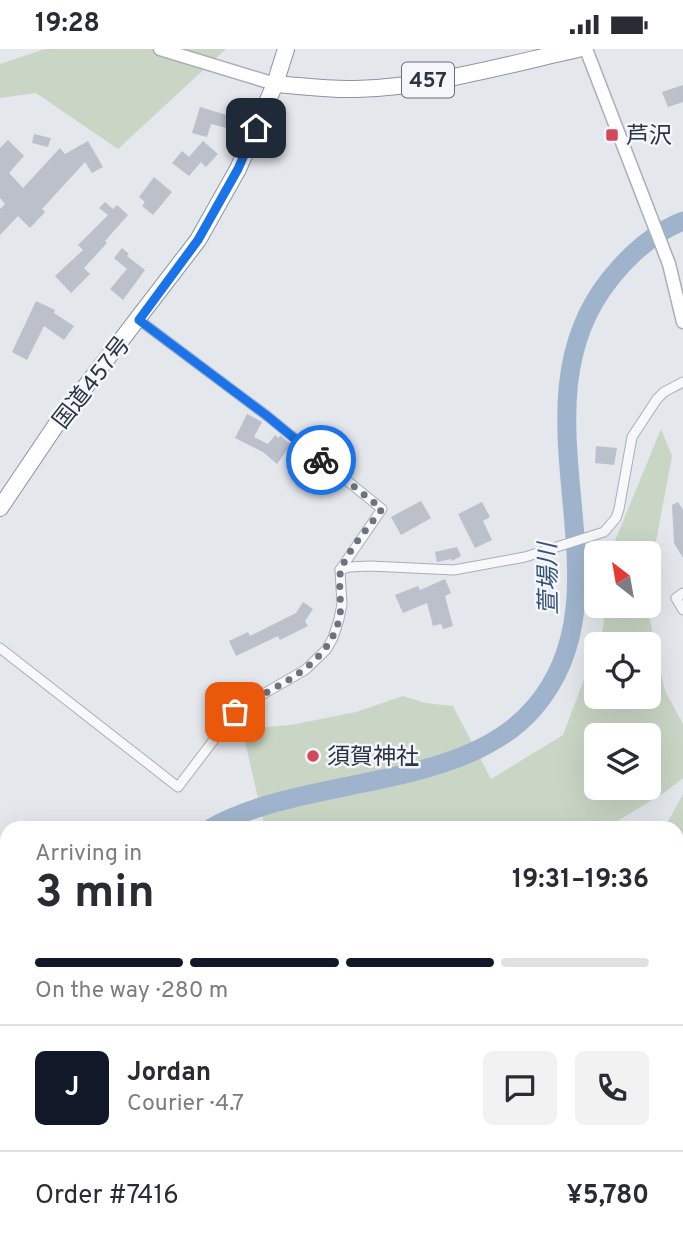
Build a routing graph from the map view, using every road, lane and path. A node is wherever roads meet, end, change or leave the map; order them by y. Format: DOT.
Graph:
graph roads {
  1 [pos="160,49"];
  2 [pos="285,49"];
  3 [pos="578,49"];
  4 [pos="586,49"];
  5 [pos="275,84"];
  6 [pos="139,320"];
  7 [pos="683,321"];
  8 [pos="683,382"];
  9 [pos="0,508"];
  10 [pos="340,569"];
  11 [pos="683,593"];
  12 [pos="683,610"];
  13 [pos="0,648"];
  1 -- 5 [label="street"];
  2 -- 5 [label="highway, 国道457号"];
  3 -- 5 [label="highway, 457"];
  4 -- 7 [label="street"];
  5 -- 6 [label="highway, 国道457号"];
  6 -- 9 [label="highway, 国道457号"];
  6 -- 10 [label="street"];
  8 -- 10 [label="street"];
  10 -- 13 [label="street"];
  11 -- 12 [label="street"];
}
